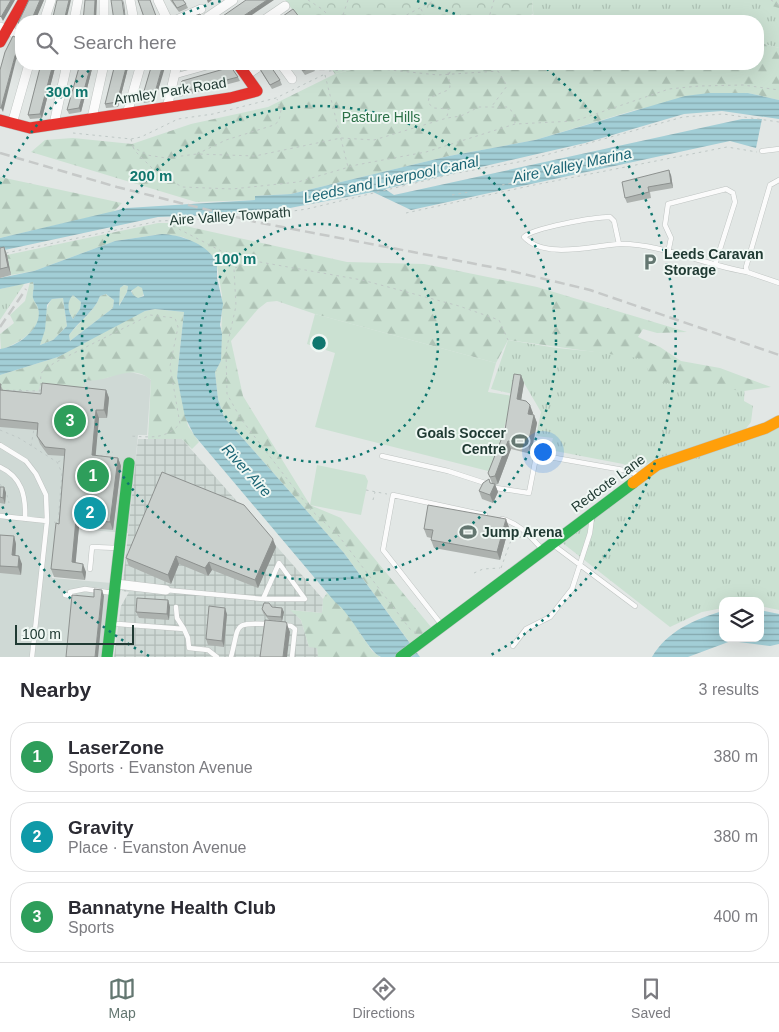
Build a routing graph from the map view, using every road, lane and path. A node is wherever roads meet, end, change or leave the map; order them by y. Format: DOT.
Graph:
graph roads {
  1 [pos="24,0"];
  2 [pos="50,0"];
  3 [pos="78,0"];
  4 [pos="104,0"];
  5 [pos="130,0"];
  6 [pos="158,0"];
  7 [pos="195,0"];
  8 [pos="233,0"];
  9 [pos="308,0"];
  10 [pos="348,0"];
  11 [pos="435,0"];
  12 [pos="494,0"];
  13 [pos="771,0"];
  14 [pos="779,5"];
  15 [pos="285,6"];
  16 [pos="420,8"];
  17 [pos="201,9"];
  18 [pos="46,15"];
  19 [pos="75,15"];
  20 [pos="104,15"];
  21 [pos="133,15"];
  22 [pos="165,15"];
  23 [pos="188,15"];
  24 [pos="206,15"];
  25 [pos="214,15"];
  26 [pos="272,15"];
  27 [pos="328,15"];
  28 [pos="343,15"];
  29 [pos="407,15"];
  30 [pos="424,15"];
  31 [pos="490,15"];
  32 [pos="3,29"];
  33 [pos="15,34"];
  34 [pos="0,42"];
  35 [pos="27,70"];
  36 [pos="66,70"];
  37 [pos="103,70"];
  38 [pos="139,70"];
  39 [pos="176,70"];
  40 [pos="196,70"];
  41 [pos="242,70"];
  42 [pos="254,70"];
  43 [pos="285,70"];
  44 [pos="324,70"];
  45 [pos="393,70"];
  46 [pos="448,70"];
  47 [pos="451,70"];
  48 [pos="246,75"];
  49 [pos="449,75"];
  50 [pos="174,76"];
  51 [pos="292,79"];
  52 [pos="779,90"];
  53 [pos="276,98"];
  54 [pos="491,106"];
  55 [pos="167,108"];
  56 [pos="127,114"];
  57 [pos="92,118"];
  58 [pos="447,118"];
  59 [pos="0,120"];
  60 [pos="779,122"];
  61 [pos="12,124"];
  62 [pos="54,124"];
  63 [pos="515,124"];
  64 [pos="341,138"];
  65 [pos="131,139"];
  66 [pos="133,147"];
  67 [pos="779,149"];
  68 [pos="762,151"];
  69 [pos="196,154"];
  70 [pos="348,167"];
  71 [pos="562,172"];
  72 [pos="553,174"];
  73 [pos="544,176"];
  74 [pos="555,180"];
  75 [pos="779,180"];
  76 [pos="518,182"];
  77 [pos="510,183"];
  78 [pos="502,185"];
  79 [pos="512,190"];
  80 [pos="469,192"];
  81 [pos="461,194"];
  82 [pos="452,195"];
  83 [pos="463,200"];
  84 [pos="406,213"];
  85 [pos="172,226"];
  86 [pos="619,244"];
  87 [pos="668,253"];
  88 [pos="0,254"];
  89 [pos="715,265"];
  90 [pos="234,269"];
  91 [pos="747,272"];
  92 [pos="779,283"];
  93 [pos="508,340"];
  94 [pos="0,390"];
  95 [pos="40,391"];
  96 [pos="38,399"];
  97 [pos="779,421"];
  98 [pos="35,424"];
  99 [pos="0,430"];
  100 [pos="130,436"];
  101 [pos="0,445"];
  102 [pos="32,446"];
  103 [pos="113,452"];
  104 [pos="382,456"];
  105 [pos="74,459"];
  106 [pos="98,461"];
  107 [pos="57,462"];
  108 [pos="129,463"];
  109 [pos="0,467"];
  110 [pos="640,477"];
  111 [pos="0,484"];
  112 [pos="489,485"];
  113 [pos="496,488"];
  114 [pos="366,490"];
  115 [pos="376,492"];
  116 [pos="393,495"];
  117 [pos="374,500"];
  118 [pos="9,503"];
  119 [pos="592,513"];
  120 [pos="0,516"];
  121 [pos="25,519"];
  122 [pos="47,521"];
  123 [pos="516,524"];
  124 [pos="528,534"];
  125 [pos="512,540"];
  126 [pos="546,546"];
  127 [pos="120,548"];
  128 [pos="580,565"];
  129 [pos="90,569"];
  130 [pos="474,572"];
  131 [pos="503,572"];
  132 [pos="115,588"];
  133 [pos="166,590"];
  134 [pos="82,598"];
  135 [pos="262,599"];
  136 [pos="635,606"];
  137 [pos="176,607"];
  138 [pos="118,624"];
  139 [pos="443,626"];
  140 [pos="184,629"];
  141 [pos="35,633"];
  142 [pos="60,636"];
  143 [pos="424,639"];
  144 [pos="513,646"];
  145 [pos="32,657"];
  146 [pos="107,657"];
  147 [pos="218,657"];
  148 [pos="231,657"];
  149 [pos="292,657"];
  150 [pos="401,657"];
  1 -- 32 [label="street"];
  2 -- 18 [label="street"];
  3 -- 19 [label="street"];
  4 -- 20 [label="street"];
  5 -- 21 [label="street"];
  6 -- 22 [label="street"];
  7 -- 17 [label="street"];
  8 -- 25 [label="street"];
  9 -- 27 [label="path"];
  10 -- 28 [label="path"];
  11 -- 16 [label="path"];
  12 -- 31 [label="path"];
  13 -- 14 [label="path"];
  15 -- 26 [label="street"];
  16 -- 29 [label="path"];
  16 -- 30 [label="path"];
  17 -- 23 [label="street"];
  17 -- 24 [label="street"];
  32 -- 33 [label="street"];
  32 -- 34 [label="street"];
  35 -- 61 [label="street"];
  36 -- 62 [label="street"];
  37 -- 57 [label="street"];
  38 -- 56 [label="street"];
  39 -- 50 [label="street"];
  40 -- 50 [label="lane"];
  41 -- 48 [label="street"];
  42 -- 48 [label="street"];
  43 -- 51 [label="street"];
  44 -- 64 [label="path"];
  45 -- 49 [label="path"];
  46 -- 49 [label="path"];
  47 -- 49 [label="path"];
  48 -- 55 [label="street, Armley Park Road"];
  49 -- 54 [label="path"];
  49 -- 58 [label="path"];
  50 -- 55 [label="street"];
  52 -- 63 [label="path"];
  53 -- 69 [label="path"];
  54 -- 58 [label="path"];
  54 -- 63 [label="path"];
  55 -- 56 [label="street, Armley Park Road"];
  56 -- 57 [label="street, Armley Park Road"];
  57 -- 62 [label="street, Armley Park Road"];
  58 -- 64 [label="path"];
  59 -- 61 [label="street, Armley Park Road"];
  60 -- 88 [label="path, Aire Valley Towpath"];
  61 -- 62 [label="street, Armley Park Road"];
  63 -- 70 [label="path"];
  64 -- 69 [label="path"];
  64 -- 70 [label="path"];
  65 -- 66 [label="path"];
  66 -- 69 [label="path"];
  66 -- 70 [label="path"];
  67 -- 68 [label="lane"];
  68 -- 74 [label="path"];
  71 -- 72 [label="path"];
  72 -- 73 [label="path"];
  72 -- 74 [label="path"];
  74 -- 79 [label="path"];
  75 -- 91 [label="lane"];
  76 -- 77 [label="path"];
  77 -- 78 [label="path"];
  77 -- 79 [label="path"];
  79 -- 83 [label="path"];
  80 -- 81 [label="path"];
  81 -- 82 [label="path"];
  81 -- 83 [label="path"];
  83 -- 84 [label="path"];
  85 -- 90 [label="path"];
  86 -- 86 [label="lane"];
  86 -- 87 [label="lane"];
  87 -- 89 [label="lane"];
  87 -- 89 [label="lane"];
  89 -- 91 [label="lane"];
  90 -- 93 [label="path"];
  90 -- 143 [label="path"];
  91 -- 92 [label="lane"];
  94 -- 95 [label="path"];
  95 -- 96 [label="path"];
  95 -- 100 [label="path"];
  97 -- 110 [label="street, Redcote Lane"];
  98 -- 102 [label="path"];
  99 -- 102 [label="path"];
  101 -- 122 [label="lane"];
  102 -- 107 [label="path"];
  103 -- 106 [label="path"];
  104 -- 112 [label="lane"];
  105 -- 107 [label="path"];
  107 -- 122 [label="path"];
  108 -- 127 [label="street"];
  109 -- 121 [label="lane"];
  110 -- 113 [label="lane"];
  110 -- 119 [label="street, Redcote Lane"];
  111 -- 118 [label="path"];
  114 -- 115 [label="path"];
  115 -- 116 [label="path"];
  115 -- 117 [label="path"];
  116 -- 123 [label="lane"];
  116 -- 139 [label="lane"];
  119 -- 126 [label="street, Redcote Lane"];
  119 -- 128 [label="lane"];
  120 -- 121 [label="lane"];
  121 -- 122 [label="lane"];
  122 -- 141 [label="lane"];
  123 -- 124 [label="lane"];
  123 -- 125 [label="path"];
  124 -- 125 [label="path"];
  124 -- 126 [label="lane"];
  125 -- 131 [label="path"];
  126 -- 128 [label="lane"];
  126 -- 131 [label="street, Redcote Lane"];
  127 -- 129 [label="lane"];
  127 -- 132 [label="street"];
  128 -- 136 [label="lane"];
  128 -- 144 [label="lane"];
  130 -- 131 [label="path"];
  131 -- 139 [label="street, Redcote Lane"];
  132 -- 133 [label="street"];
  132 -- 134 [label="lane"];
  132 -- 146 [label="street"];
  133 -- 135 [label="lane"];
  135 -- 135 [label="lane"];
  137 -- 140 [label="lane"];
  138 -- 140 [label="lane"];
  139 -- 143 [label="street, Redcote Lane"];
  140 -- 147 [label="lane"];
  141 -- 142 [label="path"];
  141 -- 145 [label="lane"];
  143 -- 150 [label="street, Redcote Lane"];
  148 -- 149 [label="lane"];
}
